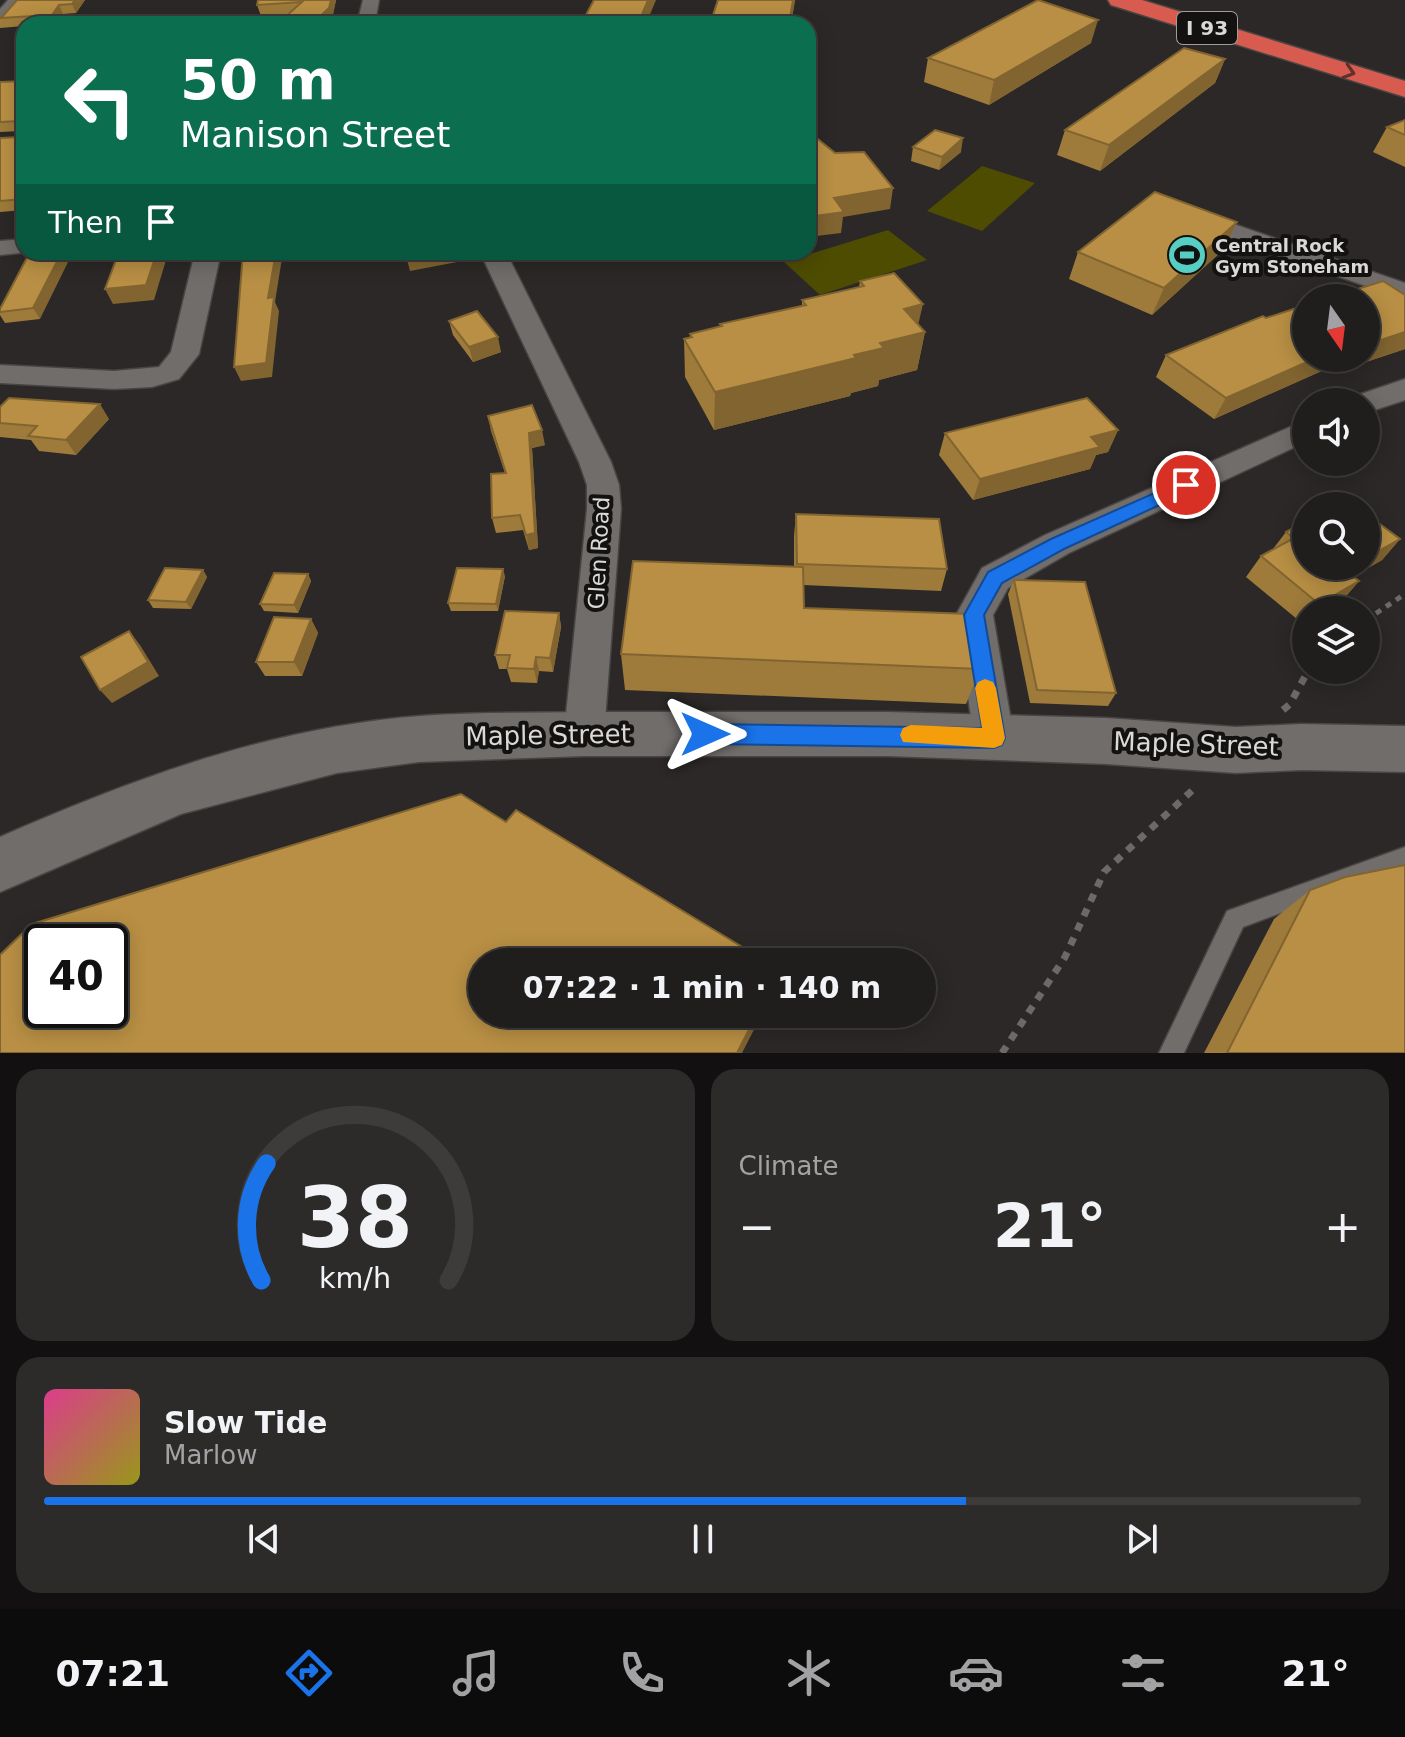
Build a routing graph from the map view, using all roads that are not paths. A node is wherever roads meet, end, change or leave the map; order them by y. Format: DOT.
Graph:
graph roads {
  1 [pos="17,0"];
  2 [pos="1119,0"];
  3 [pos="0,19"];
  4 [pos="1404,88"];
  5 [pos="1162,207"];
  6 [pos="206,260"];
  7 [pos="497,260"];
  8 [pos="1405,292"];
  9 [pos="0,374"];
  10 [pos="1405,389"];
  11 [pos="1380,398"];
  12 [pos="1292,436"];
  13 [pos="584,734"];
  14 [pos="994,738"];
  15 [pos="1405,749"];
  16 [pos="1405,857"];
  17 [pos="0,865"];
  18 [pos="1171,1053"];
  1 -- 3 [label="street"];
  2 -- 4 [label="highway, I 93, one-way"];
  5 -- 8 [label="street"];
  6 -- 9 [label="street"];
  7 -- 13 [label="street, Glen Road"];
  10 -- 11 [label="street"];
  12 -- 14 [label="street"];
  13 -- 14 [label="street, Maple Street"];
  13 -- 17 [label="street, Maple Street"];
  14 -- 15 [label="street, Maple Street"];
  16 -- 18 [label="lane"];
}
